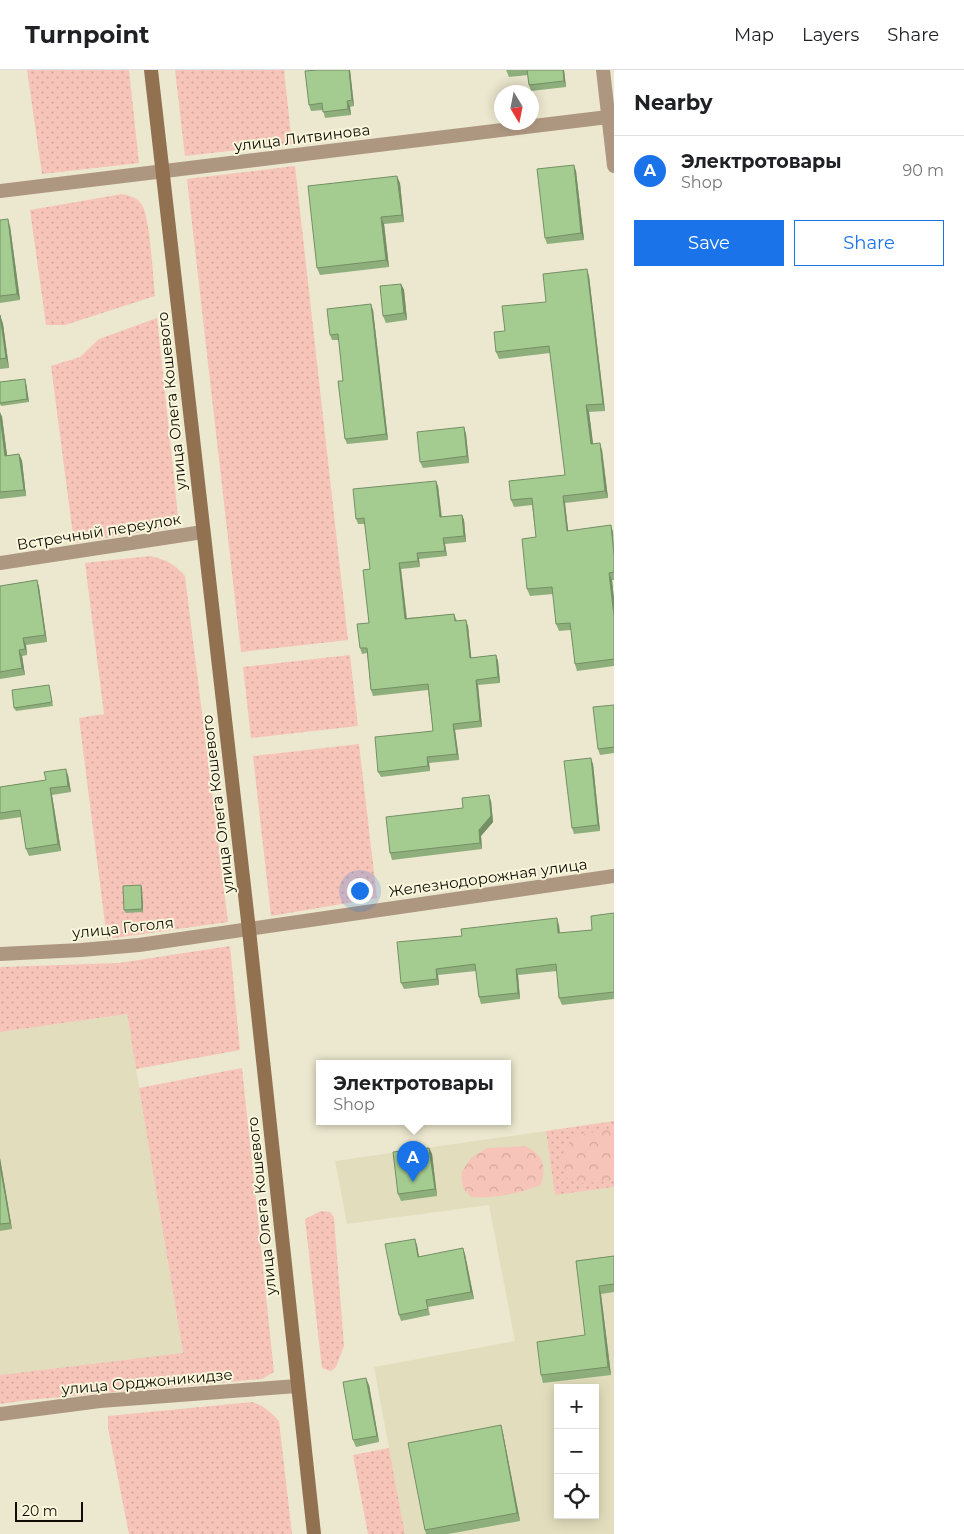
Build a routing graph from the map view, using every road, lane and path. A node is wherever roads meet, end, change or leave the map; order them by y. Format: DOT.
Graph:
graph roads {
  1 [pos="151,70"];
  2 [pos="603,70"];
  3 [pos="608,117"];
  4 [pos="614,166"];
  5 [pos="162,171"];
  6 [pos="0,192"];
  7 [pos="203,532"];
  8 [pos="0,563"];
  9 [pos="614,876"];
  10 [pos="249,930"];
  11 [pos="0,954"];
  12 [pos="297,1386"];
  13 [pos="0,1414"];
  14 [pos="314,1534"];
  1 -- 5 [label="main road, улица Олега Кошевого"];
  2 -- 3 [label="street"];
  3 -- 4 [label="street"];
  3 -- 5 [label="street, улица Литвинова"];
  5 -- 6 [label="street, улица Литвинова"];
  5 -- 7 [label="main road, улица Олега Кошевого"];
  7 -- 8 [label="street, Встречный переулок"];
  7 -- 10 [label="main road, улица Олега Кошевого"];
  9 -- 10 [label="street, Железнодорожная улица"];
  10 -- 11 [label="street, улица Гоголя"];
  10 -- 12 [label="main road, улица Олега Кошевого"];
  12 -- 13 [label="street, улица Орджоникидзе"];
  12 -- 14 [label="main road, улица Олега Кошевого"];
}
